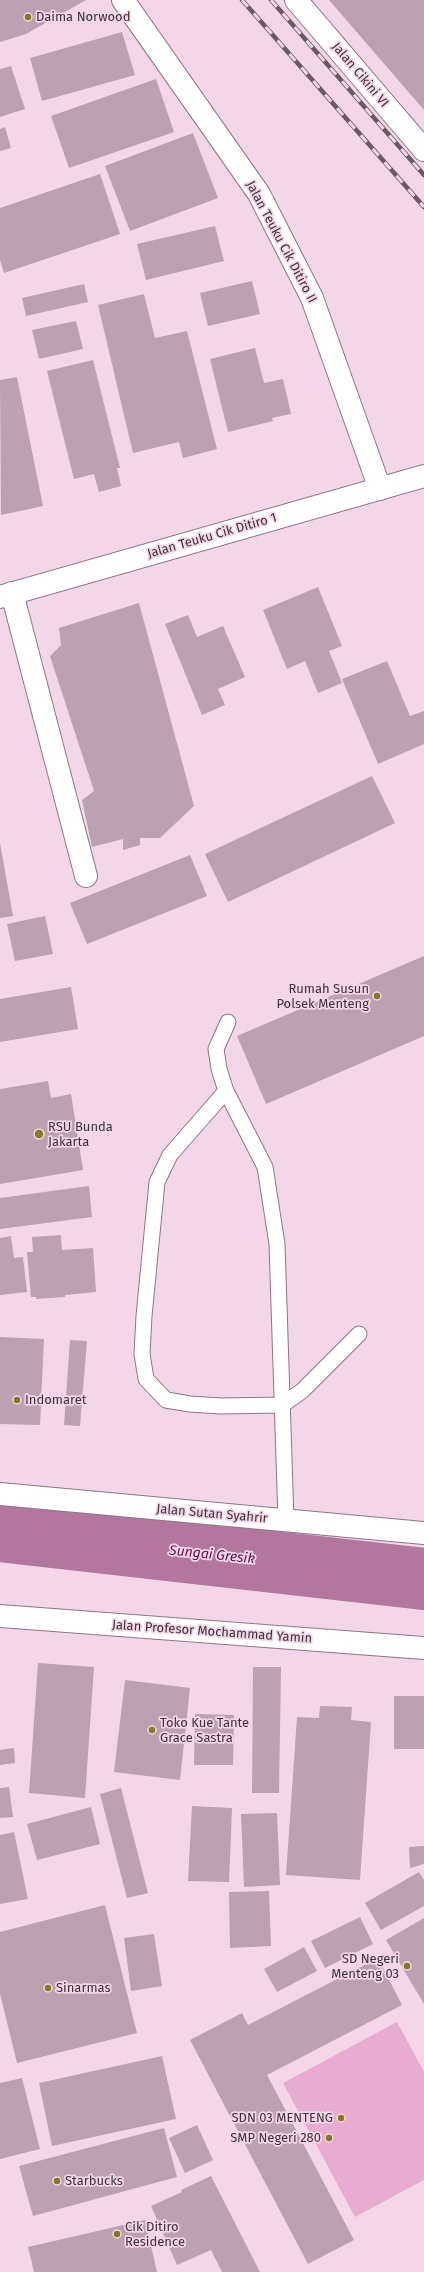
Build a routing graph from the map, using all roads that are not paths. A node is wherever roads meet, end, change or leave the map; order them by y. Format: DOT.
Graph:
graph roads {
  1 [pos="123,0"];
  2 [pos="296,0"];
  3 [pos="424,150"];
  4 [pos="424,476"];
  5 [pos="380,489"];
  6 [pos="6,595"];
  7 [pos="86,876"];
  8 [pos="228,1022"];
  9 [pos="226,1090"];
  10 [pos="359,1334"];
  11 [pos="282,1405"];
  12 [pos="0,1494"];
  13 [pos="286,1520"];
  14 [pos="424,1533"];
  15 [pos="0,1616"];
  16 [pos="424,1648"];
  1 -- 5 [label="street, Jalan Teuku Cik Ditiro II"];
  2 -- 3 [label="street, Jalan Cikini VI"];
  4 -- 5 [label="street, Jalan Teuku Cik Ditiro 1"];
  5 -- 6 [label="street, Jalan Teuku Cik Ditiro 1"];
  6 -- 7 [label="street"];
  8 -- 9 [label="lane"];
  9 -- 11 [label="lane"];
  9 -- 11 [label="lane"];
  10 -- 11 [label="lane"];
  11 -- 13 [label="lane"];
  12 -- 13 [label="street, Jalan Sutan Syahrir"];
  13 -- 14 [label="street, Jalan Sutan Syahrir"];
  15 -- 16 [label="street, Jalan Profesor Mochammad Yamin"];
}
